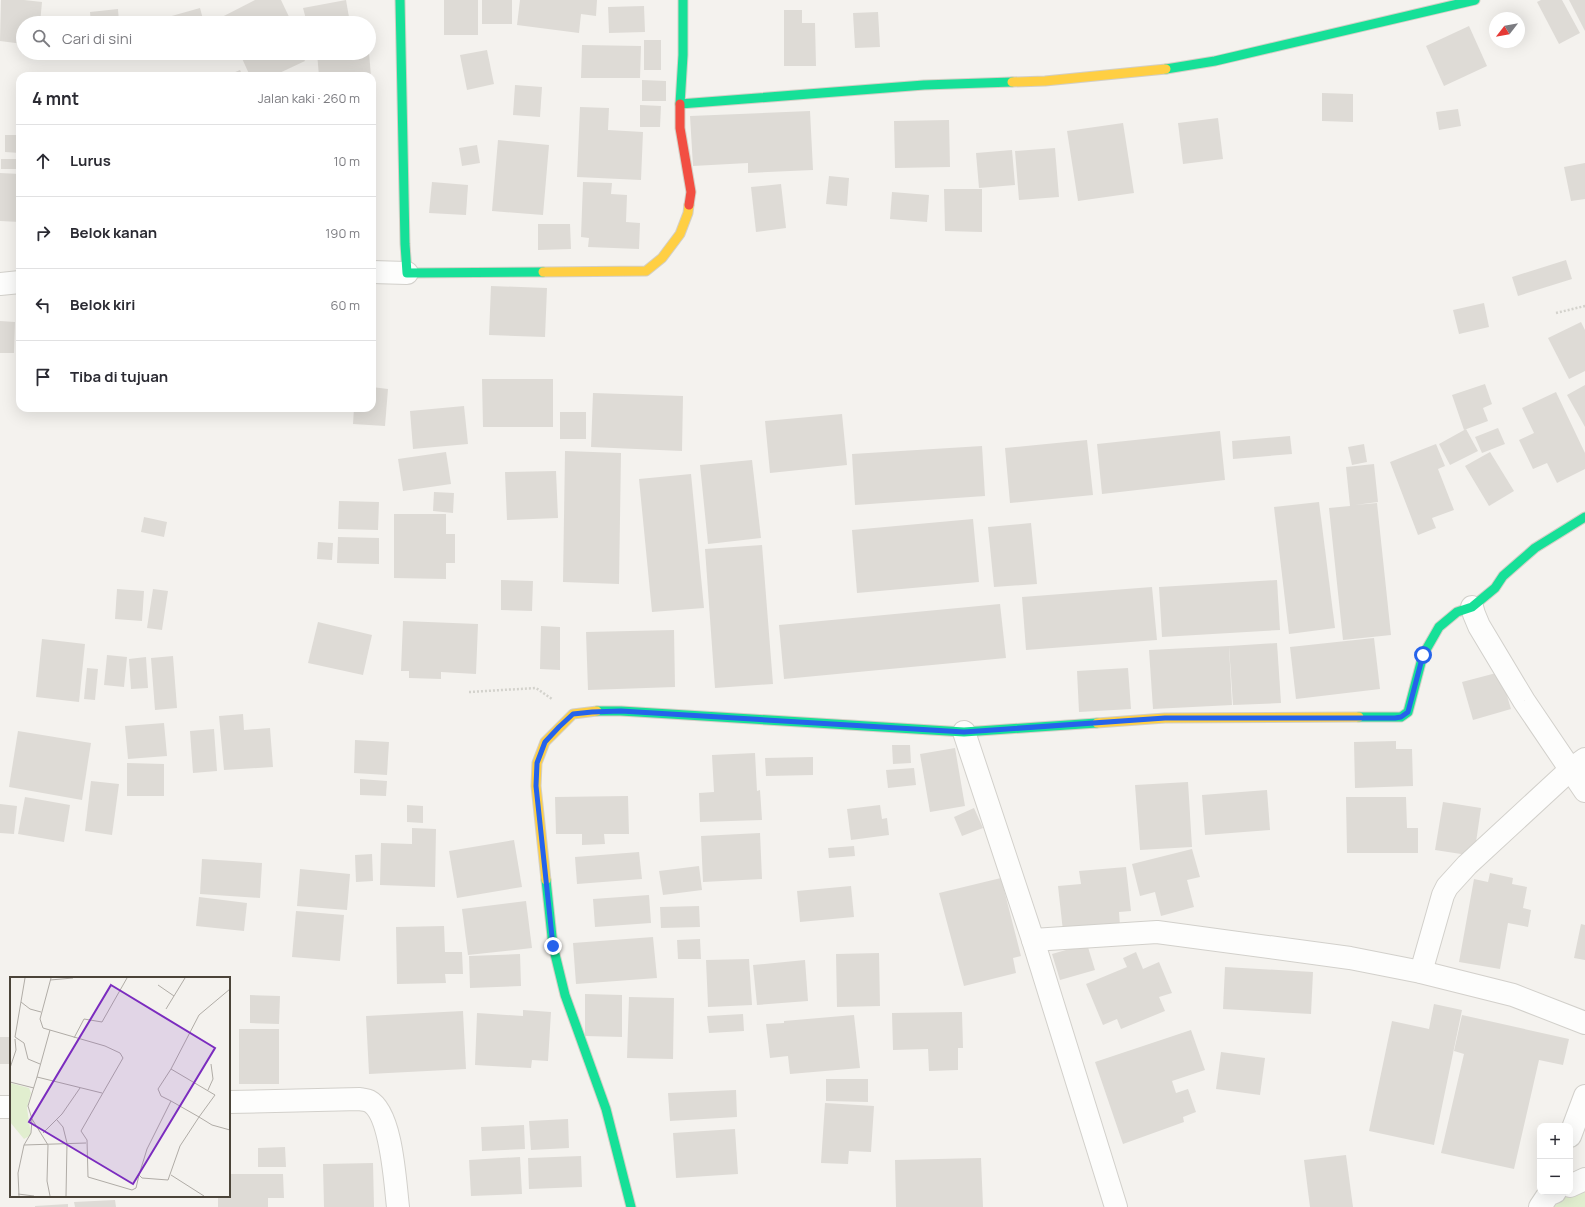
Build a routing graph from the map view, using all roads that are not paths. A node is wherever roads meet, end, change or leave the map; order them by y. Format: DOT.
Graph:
graph roads {
  1 [pos="400,0"];
  2 [pos="683,0"];
  3 [pos="1476,0"];
  4 [pos="680,104"];
  5 [pos="376,272"];
  6 [pos="407,273"];
  7 [pos="16,282"];
  8 [pos="0,284"];
  9 [pos="1585,517"];
  10 [pos="1472,607"];
  11 [pos="964,732"];
  12 [pos="1578,764"];
  13 [pos="1585,791"];
  14 [pos="1033,940"];
  15 [pos="1421,972"];
  16 [pos="1585,1023"];
  17 [pos="1585,1096"];
  18 [pos="230,1102"];
  19 [pos="1573,1128"];
  20 [pos="1585,1179"];
  21 [pos="1573,1185"];
  22 [pos="398,1207"];
  23 [pos="631,1207"];
  24 [pos="1116,1207"];
  1 -- 6 [label="street"];
  2 -- 4 [label="street"];
  3 -- 4 [label="street"];
  4 -- 6 [label="street"];
  5 -- 6 [label="street"];
  7 -- 8 [label="street"];
  9 -- 10 [label="street"];
  10 -- 11 [label="street"];
  10 -- 12 [label="street"];
  11 -- 14 [label="street"];
  11 -- 23 [label="street"];
  12 -- 13 [label="street"];
  12 -- 15 [label="street"];
  14 -- 15 [label="street"];
  14 -- 24 [label="street"];
  15 -- 16 [label="street"];
  17 -- 19 [label="street"];
  18 -- 22 [label="street"];
  20 -- 21 [label="street"];
}
